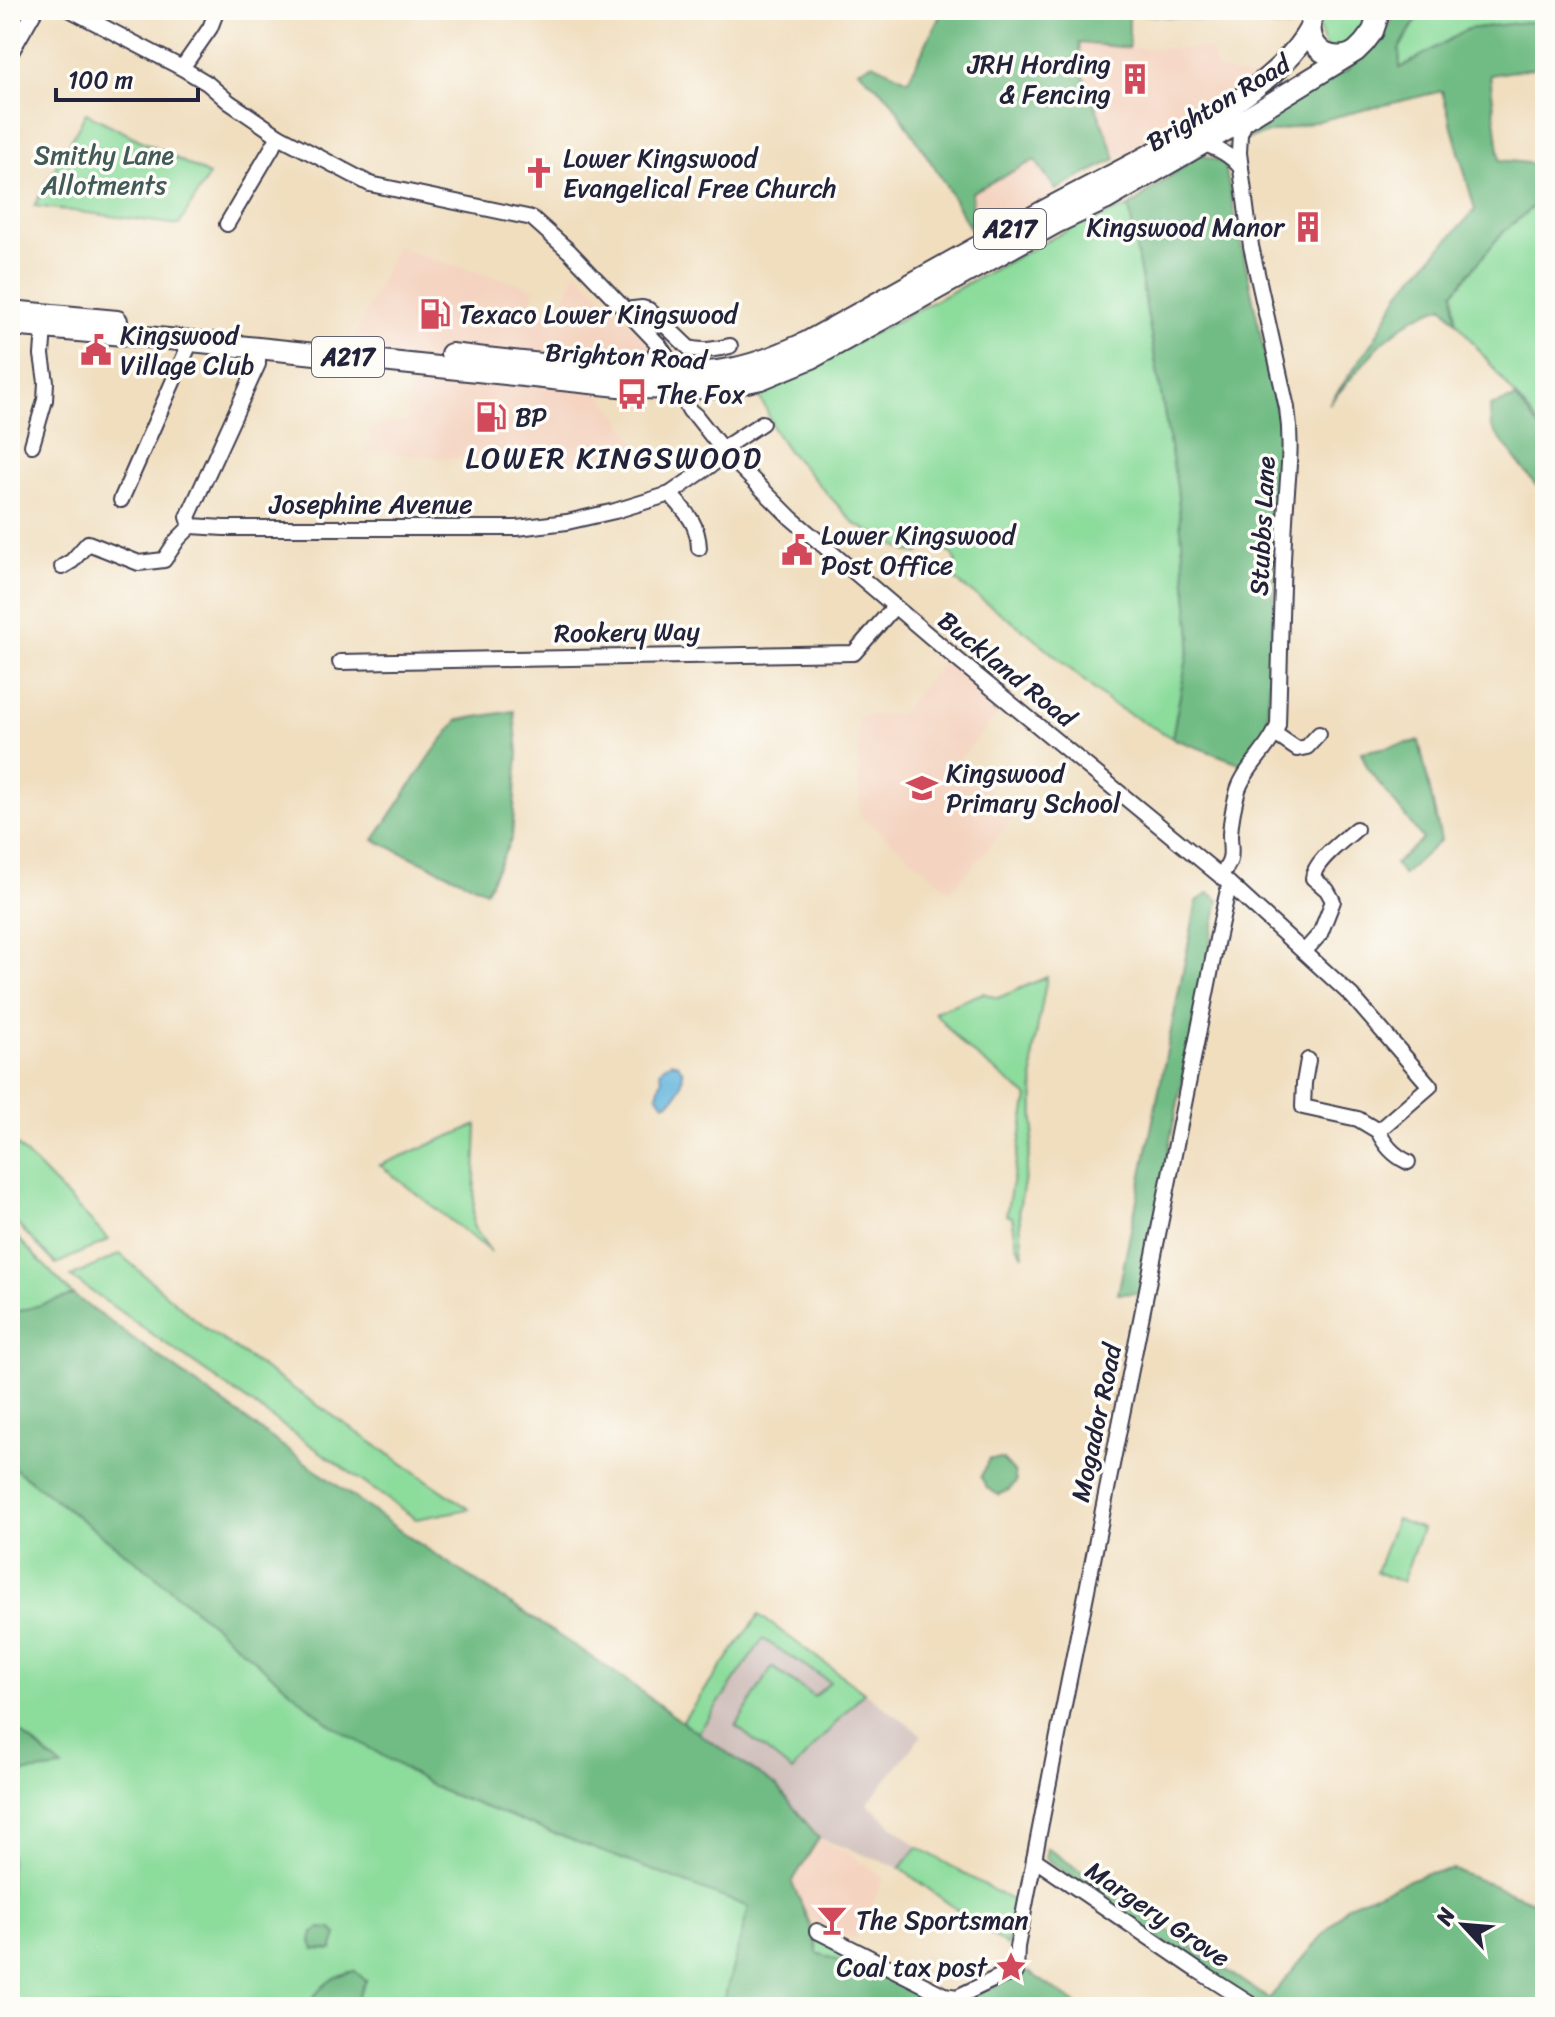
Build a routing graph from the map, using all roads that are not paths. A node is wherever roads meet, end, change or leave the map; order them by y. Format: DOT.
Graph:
graph roads {
  1 [pos="35,10"];
  2 [pos="71,10"];
  3 [pos="217,10"];
  4 [pos="1379,12"];
  5 [pos="1312,16"];
  6 [pos="10,54"];
  7 [pos="1349,55"];
  8 [pos="182,68"];
  9 [pos="1247,118"];
  10 [pos="279,136"];
  11 [pos="1202,143"];
  12 [pos="1241,168"];
  13 [pos="227,224"];
  14 [pos="625,310"];
  15 [pos="10,311"];
  16 [pos="10,325"];
  17 [pos="44,327"];
  18 [pos="191,341"];
  19 [pos="659,345"];
  20 [pos="730,346"];
  21 [pos="258,348"];
  22 [pos="639,372"];
  23 [pos="682,381"];
  24 [pos="762,423"];
  25 [pos="32,445"];
  26 [pos="725,452"];
  27 [pos="670,494"];
  28 [pos="121,500"];
  29 [pos="191,526"];
  30 [pos="699,548"];
  31 [pos="62,567"];
  32 [pos="894,607"];
  33 [pos="340,662"];
  34 [pos="1275,734"];
  35 [pos="1319,734"];
  36 [pos="1356,829"];
  37 [pos="1226,880"];
  38 [pos="1304,952"];
  39 [pos="1308,1060"];
  40 [pos="1378,1131"];
  41 [pos="1408,1162"];
  42 [pos="1034,1859"];
  43 [pos="817,1931"];
  44 [pos="1255,2007"];
  1 -- 6 [label="street"];
  2 -- 8 [label="street, Buckland Road"];
  3 -- 8 [label="street"];
  4 -- 7 [label="highway, A217"];
  5 -- 7 [label="highway, A217"];
  5 -- 23 [label="highway, Brighton Road / A217"];
  7 -- 9 [label="highway, Brighton Road / A217"];
  8 -- 10 [label="street, Buckland Road"];
  9 -- 11 [label="highway, Brighton Road / A217"];
  9 -- 12 [label="street, Stubbs Lane"];
  10 -- 13 [label="street"];
  10 -- 14 [label="street, Buckland Road"];
  11 -- 12 [label="street"];
  11 -- 23 [label="highway, Brighton Road / A217"];
  12 -- 34 [label="street, Stubbs Lane"];
  14 -- 19 [label="street, Buckland Road"];
  14 -- 20 [label="street"];
  15 -- 22 [label="highway, Brighton Road / A217"];
  16 -- 17 [label="highway, Brighton Road / A217"];
  17 -- 18 [label="highway, Brighton Road / A217"];
  17 -- 25 [label="street"];
  18 -- 21 [label="highway, Brighton Road / A217"];
  18 -- 28 [label="street"];
  19 -- 22 [label="street"];
  19 -- 23 [label="street, Buckland Road"];
  21 -- 23 [label="highway, Brighton Road / A217"];
  21 -- 29 [label="street"];
  22 -- 23 [label="highway, Brighton Road / A217"];
  23 -- 26 [label="street, Buckland Road"];
  24 -- 26 [label="street, Josephine Avenue"];
  26 -- 27 [label="street, Josephine Avenue"];
  26 -- 32 [label="street, Buckland Road"];
  27 -- 29 [label="street, Josephine Avenue"];
  27 -- 30 [label="street"];
  29 -- 31 [label="street"];
  32 -- 33 [label="street, Rookery Way"];
  32 -- 37 [label="street, Buckland Road"];
  34 -- 35 [label="street"];
  34 -- 37 [label="street"];
  36 -- 38 [label="street"];
  37 -- 38 [label="street, Buckland Road"];
  37 -- 42 [label="street, Mogador Road"];
  38 -- 40 [label="street, Buckland Road"];
  39 -- 40 [label="street"];
  40 -- 41 [label="street"];
  42 -- 43 [label="street, Mogador Road"];
  42 -- 44 [label="street, Margery Grove"];
}
